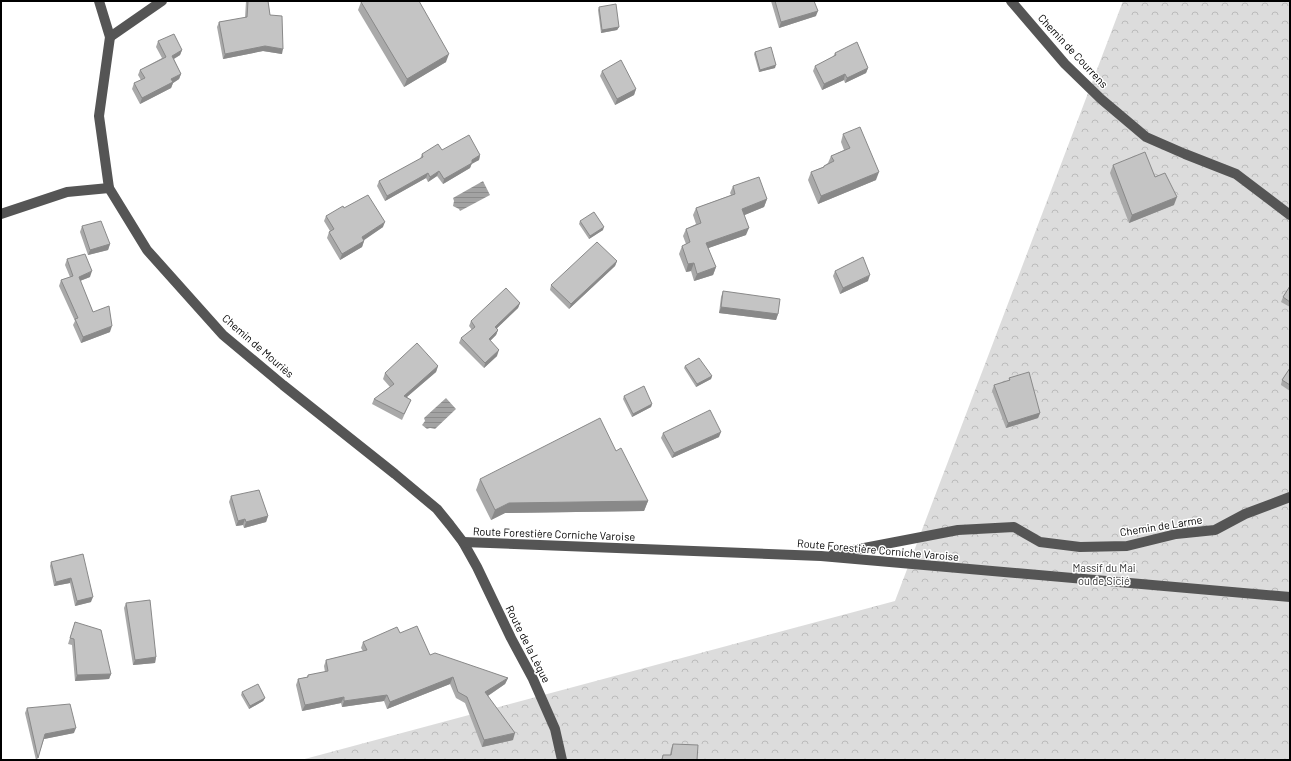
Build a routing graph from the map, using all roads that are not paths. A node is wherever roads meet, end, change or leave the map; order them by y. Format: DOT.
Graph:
graph roads {
  1 [pos="99,1"];
  2 [pos="162,1"];
  3 [pos="1012,1"];
  4 [pos="110,36"];
  5 [pos="109,188"];
  6 [pos="1,214"];
  7 [pos="1290,215"];
  8 [pos="1290,497"];
  9 [pos="463,542"];
  10 [pos="821,556"];
  11 [pos="1290,597"];
  12 [pos="562,760"];
  1 -- 4 [label="street"];
  2 -- 4 [label="street"];
  3 -- 7 [label="street, Chemin de Courrens"];
  4 -- 5 [label="street"];
  5 -- 6 [label="street"];
  5 -- 9 [label="street, Chemin de Mouriès"];
  8 -- 10 [label="street, Chemin de Larme"];
  9 -- 10 [label="street, Route Forestière Corniche Varoise"];
  9 -- 12 [label="street, Route de la Lèque"];
  10 -- 11 [label="street, Route Forestière Corniche Varoise"];
}
